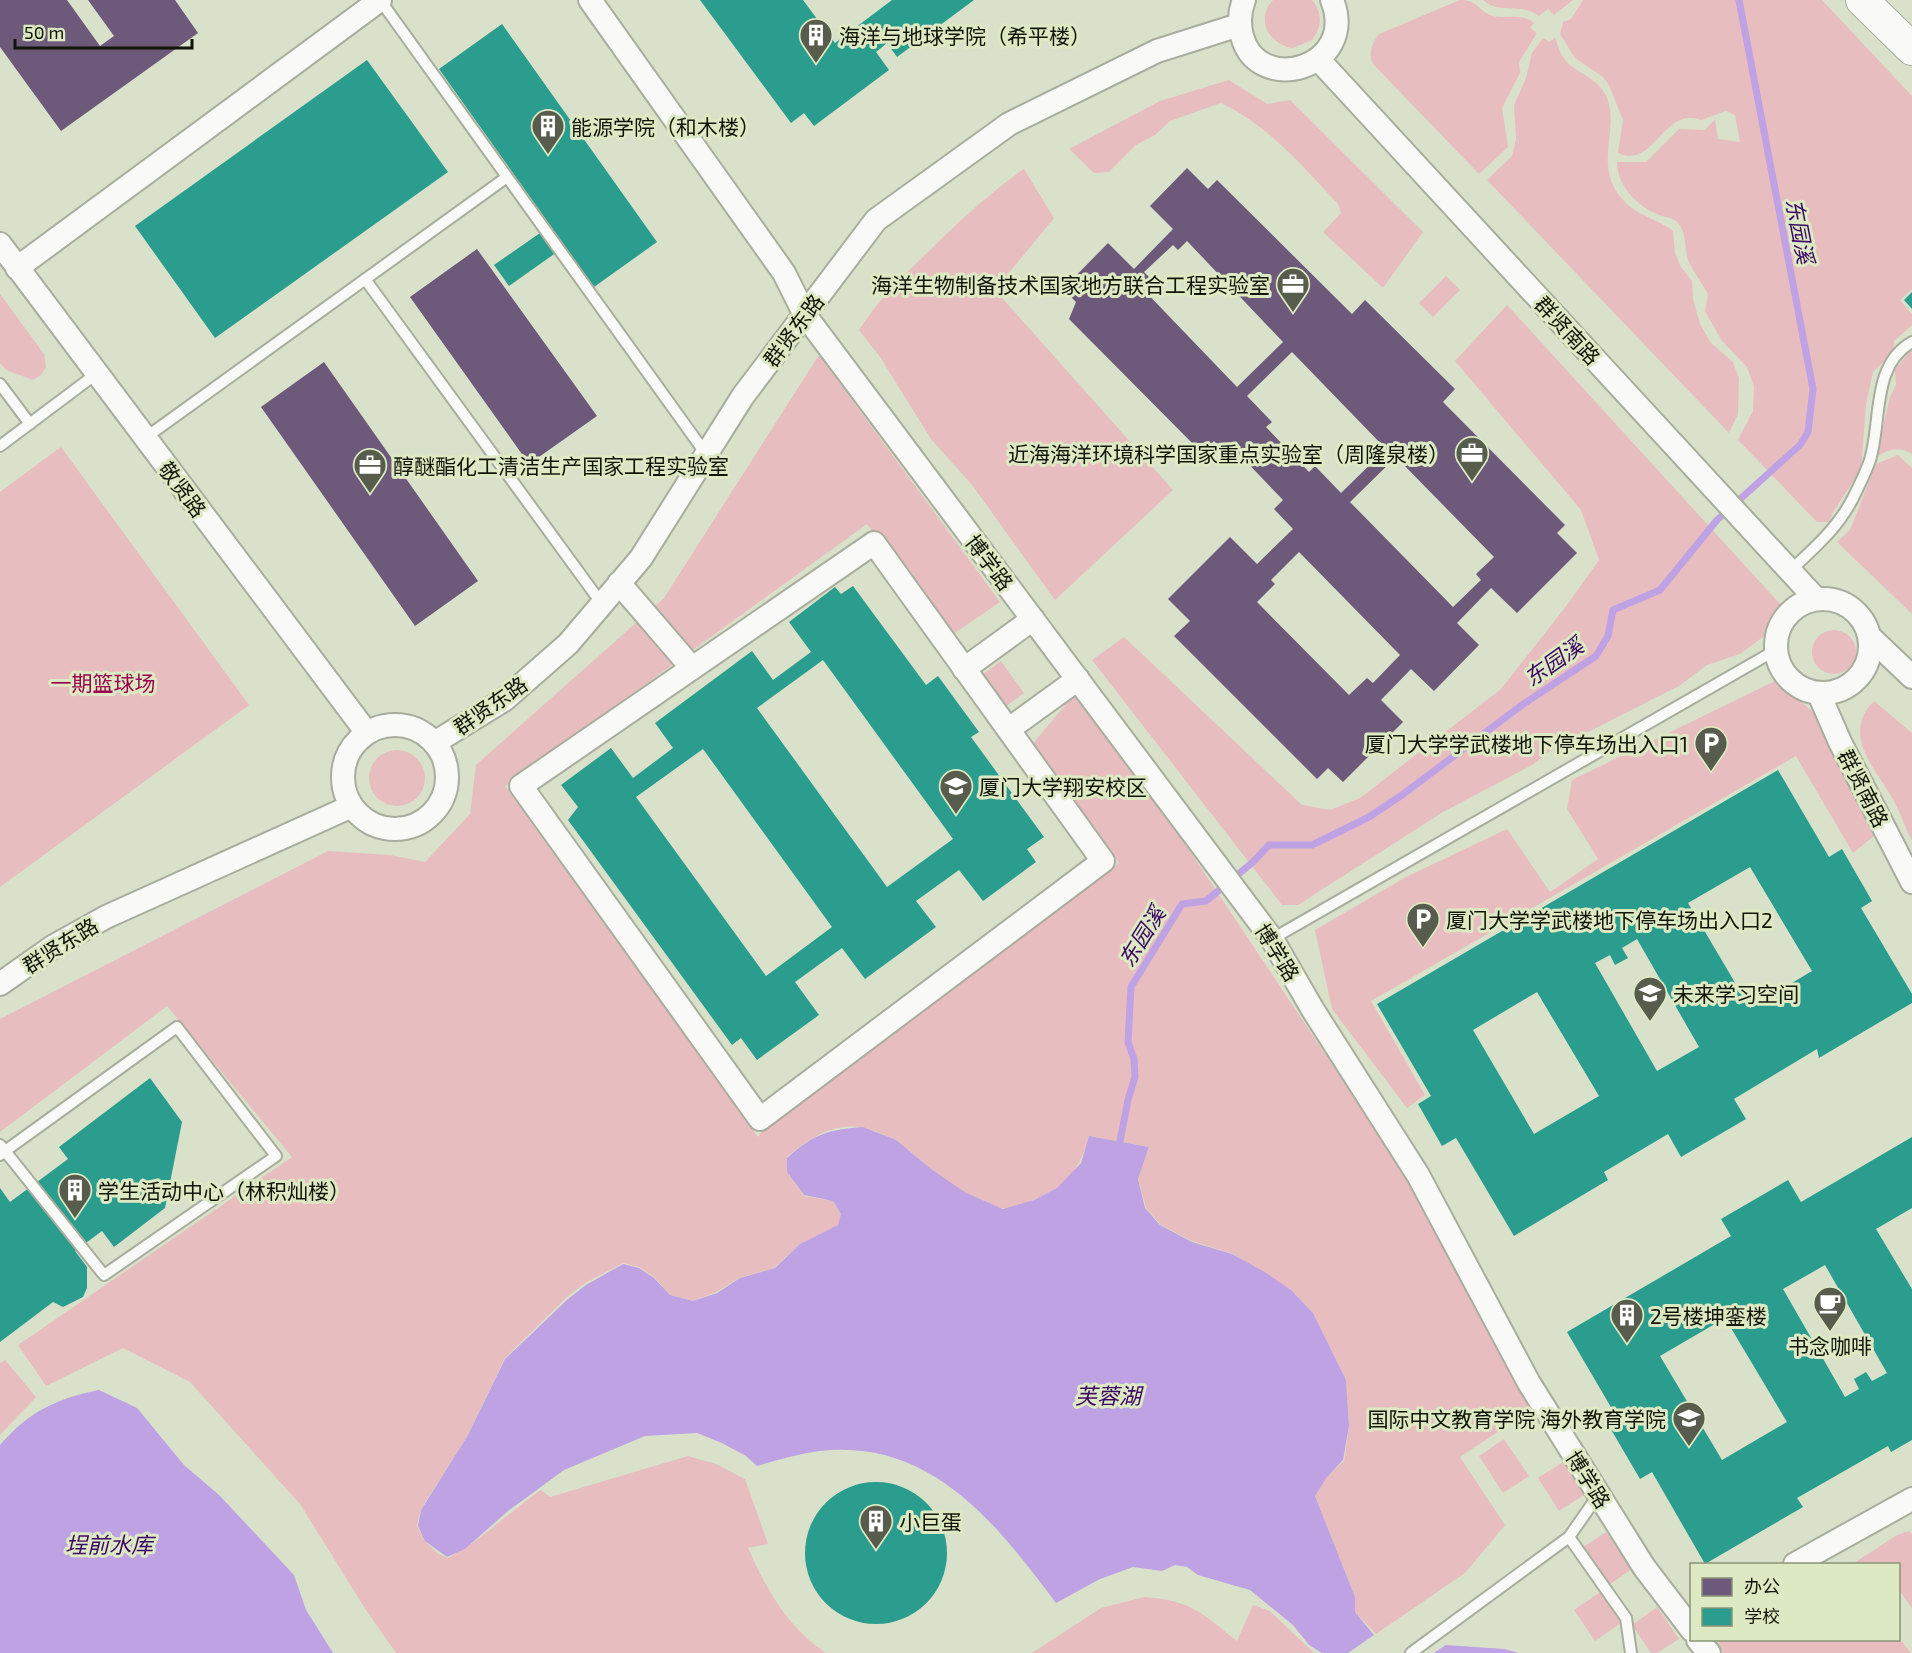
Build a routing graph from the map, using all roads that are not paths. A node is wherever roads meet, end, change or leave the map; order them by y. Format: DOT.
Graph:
graph roads {
  1 [pos="380,0"];
  2 [pos="590,0"];
  3 [pos="1244,0"];
  4 [pos="1332,0"];
  5 [pos="1862,0"];
  6 [pos="1239,25"];
  7 [pos="1912,49"];
  8 [pos="1319,60"];
  9 [pos="507,177"];
  10 [pos="0,244"];
  11 [pos="17,268"];
  12 [pos="365,279"];
  13 [pos="805,315"];
  14 [pos="1912,342"];
  15 [pos="96,374"];
  16 [pos="0,384"];
  17 [pos="30,424"];
  18 [pos="145,438"];
  19 [pos="0,446"];
  20 [pos="706,454"];
  21 [pos="1790,571"];
  22 [pos="619,583"];
  23 [pos="1816,599"];
  24 [pos="602,604"];
  25 [pos="1033,619"];
  26 [pos="1870,637"];
  27 [pos="1776,650"];
  28 [pos="692,668"];
  29 [pos="964,669"];
  30 [pos="1912,677"];
  31 [pos="1078,679"];
  32 [pos="1819,694"];
  33 [pos="1009,729"];
  34 [pos="367,733"];
  35 [pos="434,743"];
  36 [pos="352,806"];
  37 [pos="1912,882"];
  38 [pos="1272,939"];
  39 [pos="0,984"];
  40 [pos="2,1150"];
  41 [pos="1599,1494"];
  42 [pos="1912,1499"];
  43 [pos="1569,1537"];
  44 [pos="1797,1563"];
  45 [pos="1690,1626"];
  46 [pos="1411,1653"];
  47 [pos="1631,1653"];
  1 -- 9 [label="lane"];
  1 -- 11 [label="street"];
  2 -- 13 [label="street, 博学路"];
  3 -- 6 [label="street"];
  4 -- 8 [label="street"];
  5 -- 7 [label="main road"];
  6 -- 8 [label="street"];
  6 -- 13 [label="street, 群贤东路"];
  8 -- 21 [label="street, 群贤南路"];
  9 -- 12 [label="lane"];
  9 -- 20 [label="lane"];
  10 -- 11 [label="street, 敬贤路"];
  11 -- 15 [label="street, 敬贤路"];
  12 -- 18 [label="lane"];
  12 -- 24 [label="lane"];
  13 -- 20 [label="street, 群贤东路"];
  13 -- 25 [label="street, 博学路"];
  14 -- 21 [label="lane"];
  15 -- 17 [label="lane"];
  15 -- 18 [label="street, 敬贤路"];
  16 -- 17 [label="lane"];
  17 -- 19 [label="lane"];
  18 -- 34 [label="street, 敬贤路"];
  20 -- 22 [label="street, 群贤东路"];
  21 -- 23 [label="street, 群贤南路"];
  22 -- 24 [label="street, 群贤东路"];
  22 -- 28 [label="street"];
  23 -- 26 [label="street"];
  23 -- 27 [label="street"];
  24 -- 35 [label="street, 群贤东路"];
  25 -- 29 [label="street"];
  25 -- 31 [label="street, 博学路"];
  26 -- 30 [label="street"];
  26 -- 32 [label="street"];
  27 -- 32 [label="street"];
  27 -- 38 [label="lane"];
  28 -- 29 [label="street"];
  28 -- 33 [label="street"];
  29 -- 33 [label="street"];
  31 -- 33 [label="street"];
  31 -- 38 [label="street, 博学路"];
  32 -- 37 [label="street, 群贤南路"];
  34 -- 35 [label="street"];
  34 -- 36 [label="street"];
  35 -- 36 [label="street"];
  36 -- 39 [label="street, 群贤东路"];
  38 -- 41 [label="street, 博学路"];
  40 -- 40 [label="lane"];
  41 -- 43 [label="lane"];
  41 -- 45 [label="street, 博学路"];
  42 -- 44 [label="street"];
  43 -- 46 [label="lane"];
  43 -- 47 [label="lane"];
}
